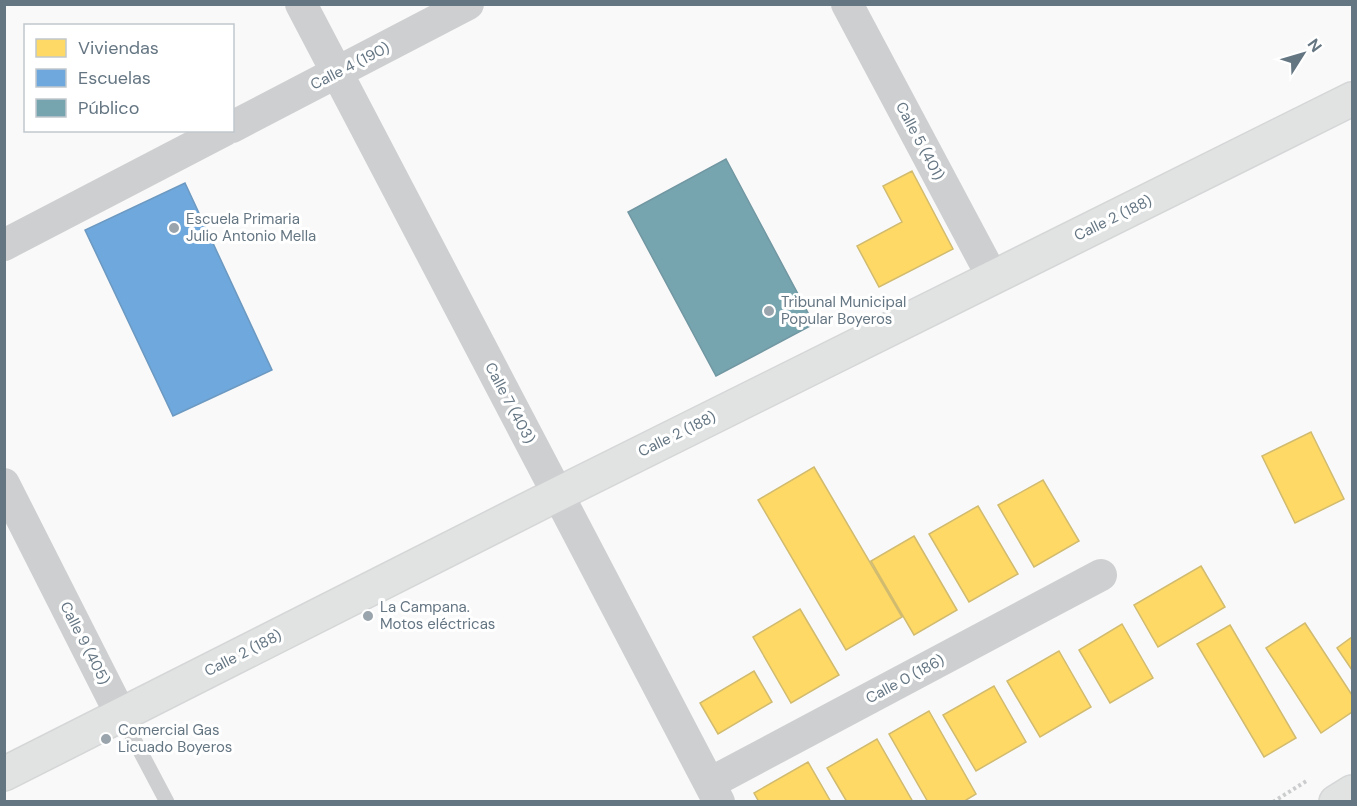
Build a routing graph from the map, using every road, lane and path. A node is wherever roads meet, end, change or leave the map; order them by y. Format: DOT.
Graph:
graph roads {
  1 [pos="301,4"];
  2 [pos="468,4"];
  3 [pos="847,4"];
  4 [pos="337,73"];
  5 [pos="1353,99"];
  6 [pos="234,126"];
  7 [pos="221,132"];
  8 [pos="4,245"];
  9 [pos="993,278"];
  10 [pos="4,484"];
  11 [pos="558,494"];
  12 [pos="1101,575"];
  13 [pos="121,715"];
  14 [pos="4,774"];
  15 [pos="714,792"];
  16 [pos="1353,792"];
  17 [pos="167,801"];
  18 [pos="1336,801"];
  1 -- 4 [label="street, Calle 7 (403)"];
  2 -- 4 [label="street, Calle 4 (190)"];
  3 -- 9 [label="street, Calle 5 (401)"];
  4 -- 6 [label="street, Calle 4 (190)"];
  4 -- 11 [label="street, Calle 7 (403)"];
  5 -- 9 [label="main road, Calle 2 (188)"];
  7 -- 8 [label="street"];
  9 -- 11 [label="main road, Calle 2 (188)"];
  10 -- 13 [label="street, Calle 9 (405)"];
  11 -- 13 [label="main road, Calle 2 (188)"];
  11 -- 15 [label="street, Calle 7 (403)"];
  12 -- 15 [label="street, Calle 0 (186)"];
  13 -- 14 [label="main road, Calle 2 (188)"];
  13 -- 17 [label="lane, Calle 9 (405)"];
  16 -- 18 [label="main road"];
}
